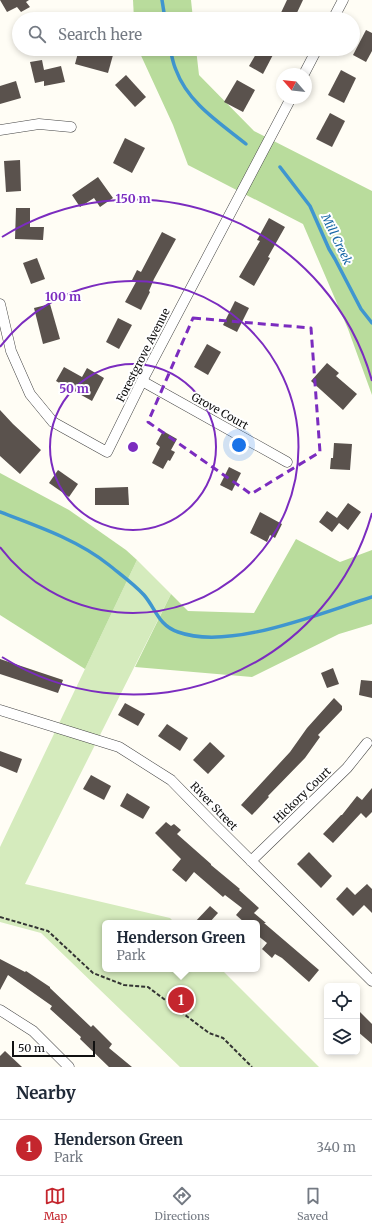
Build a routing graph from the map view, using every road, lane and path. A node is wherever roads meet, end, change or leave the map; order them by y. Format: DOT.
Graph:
graph roads {
  1 [pos="343,0"];
  2 [pos="337,12"];
  3 [pos="313,56"];
  4 [pos="307,68"];
  5 [pos="288,104"];
  6 [pos="71,128"];
  7 [pos="0,130"];
  8 [pos="0,304"];
  9 [pos="142,381"];
  10 [pos="287,462"];
  11 [pos="0,710"];
  12 [pos="367,743"];
  13 [pos="251,861"];
  14 [pos="0,917"];
  15 [pos="372,981"];
  16 [pos="0,1010"];
  17 [pos="69,1067"];
  18 [pos="252,1067"];
  1 -- 2 [label="street"];
  3 -- 4 [label="street"];
  5 -- 9 [label="street, Forestgrove Avenue"];
  6 -- 7 [label="street"];
  8 -- 9 [label="street, Forestgrove Avenue"];
  9 -- 10 [label="street, Grove Court"];
  11 -- 13 [label="street, River Street"];
  12 -- 13 [label="street, Hickory Court"];
  13 -- 15 [label="street, River Street"];
  14 -- 18 [label="path"];
  16 -- 17 [label="street"];
}
